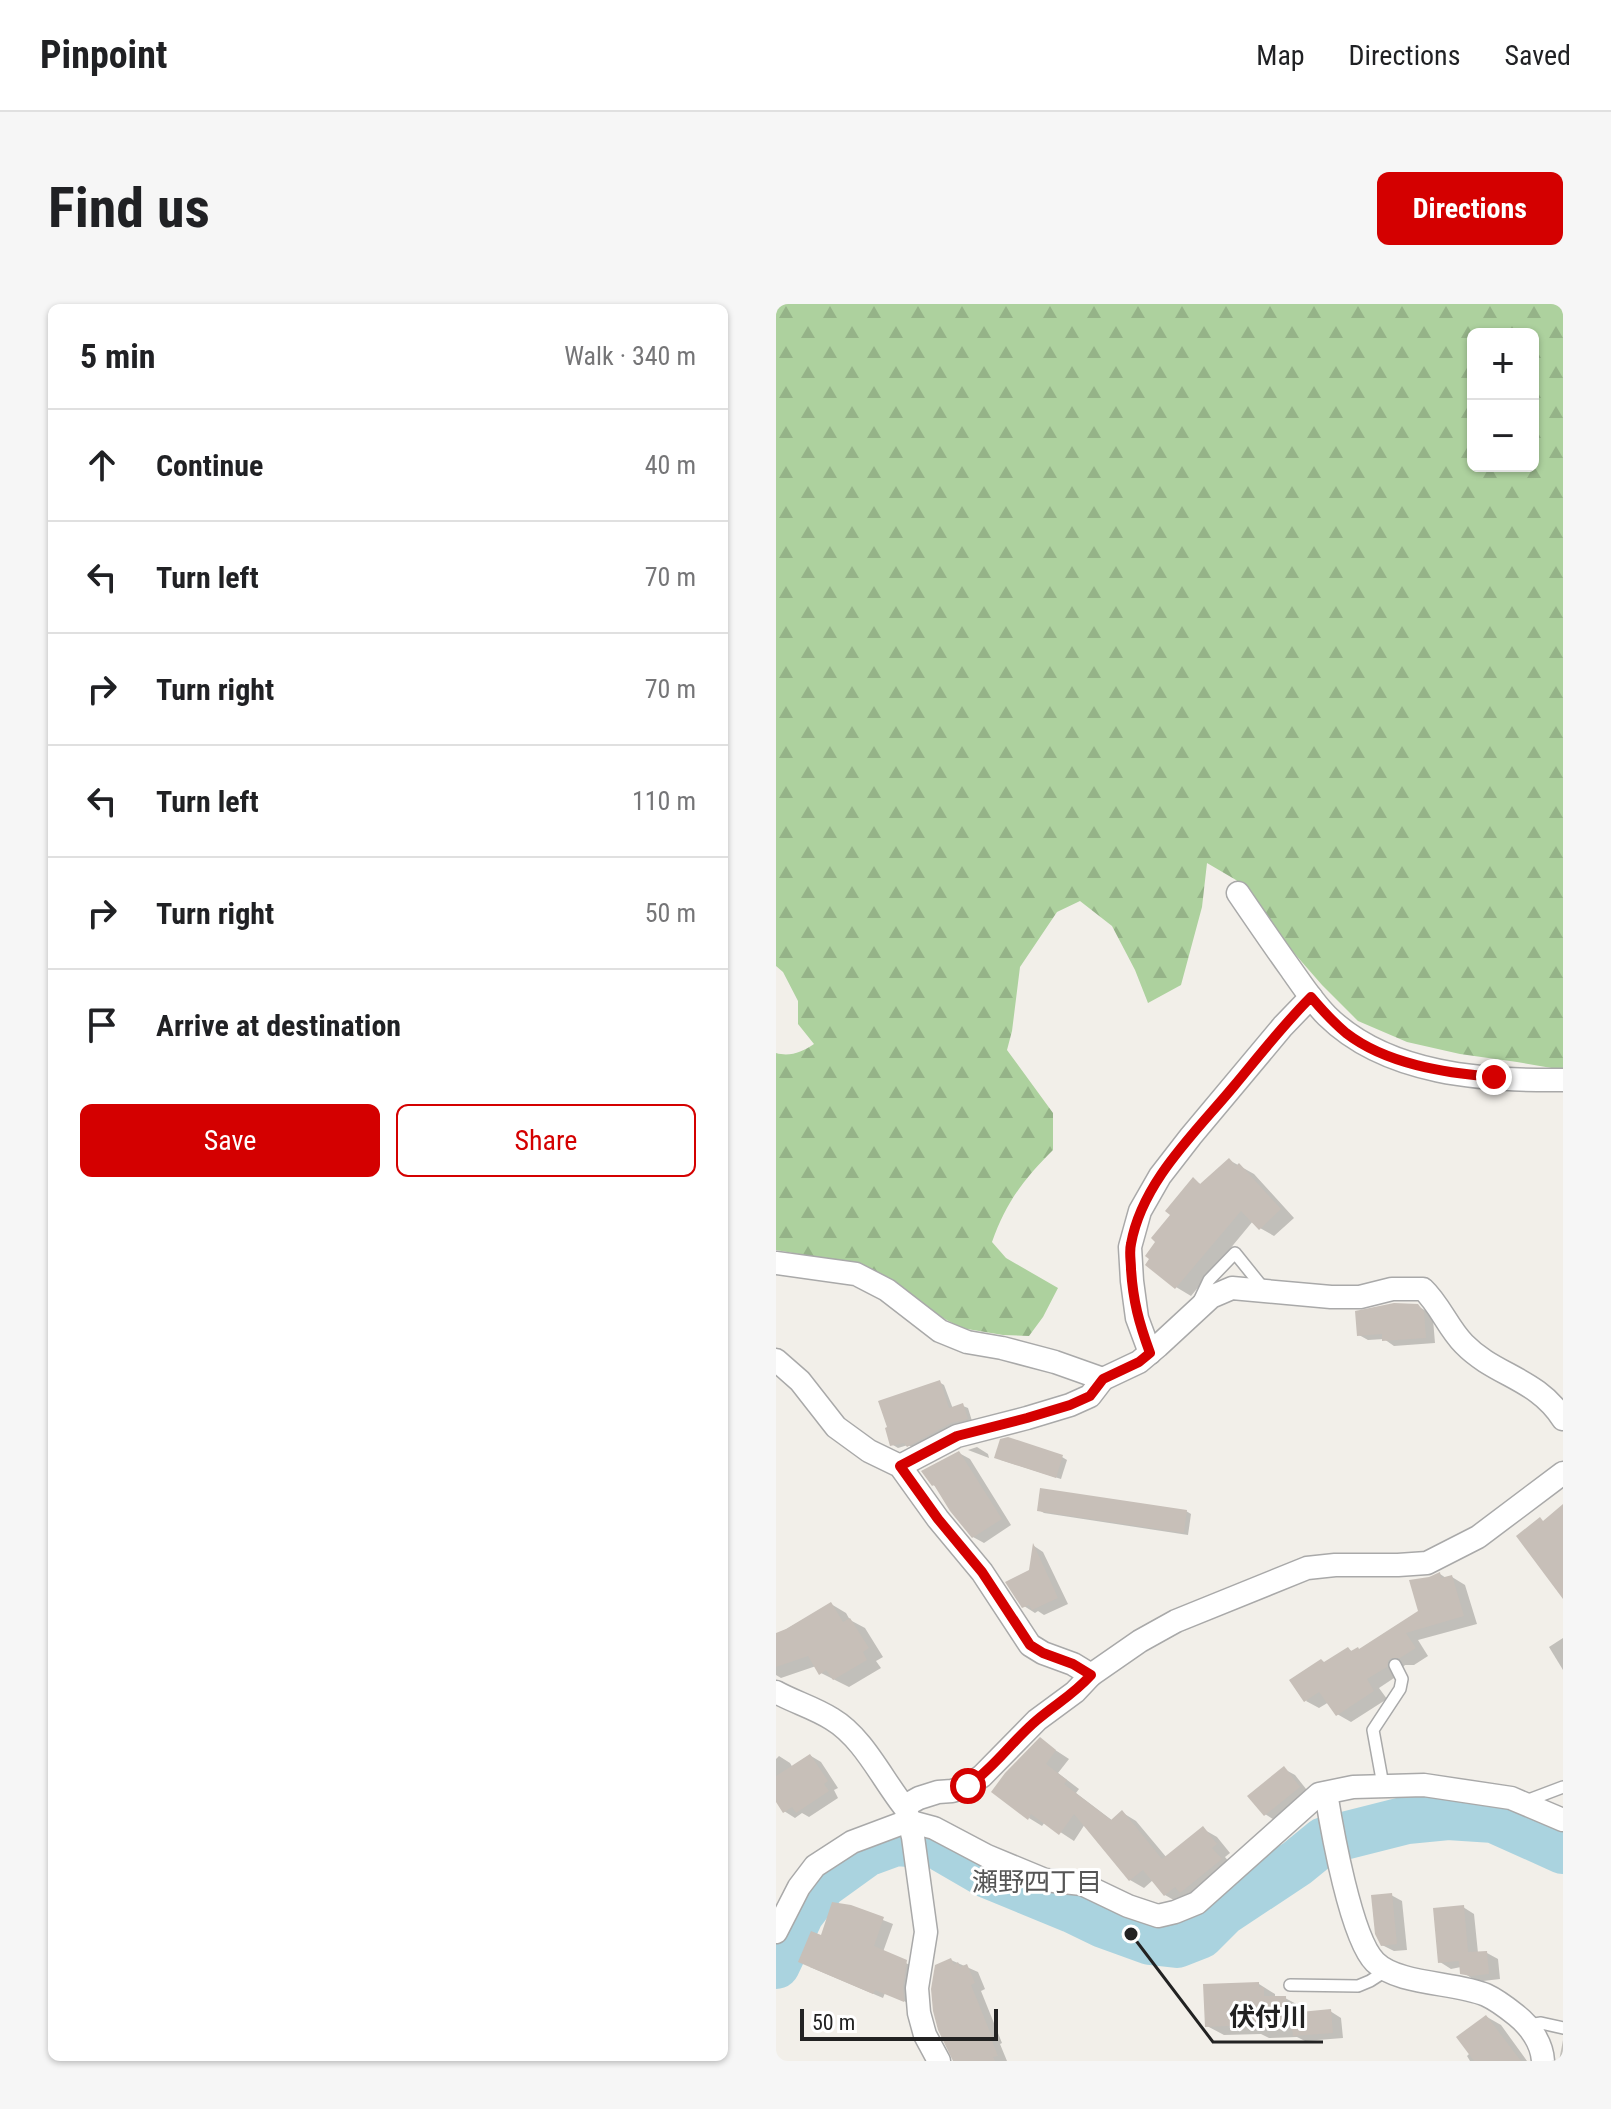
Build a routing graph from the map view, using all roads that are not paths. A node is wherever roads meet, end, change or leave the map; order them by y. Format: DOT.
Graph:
graph roads {
  1 [pos="1238,893"];
  2 [pos="1311,997"];
  3 [pos="1563,1080"];
  4 [pos="776,1263"];
  5 [pos="1264,1290"];
  6 [pos="1197,1308"];
  7 [pos="1150,1353"];
  8 [pos="776,1360"];
  9 [pos="1103,1379"];
  10 [pos="1563,1419"];
  11 [pos="900,1466"];
  12 [pos="1563,1473"];
  13 [pos="1395,1665"];
  14 [pos="1091,1675"];
  15 [pos="776,1692"];
  16 [pos="1383,1785"];
  17 [pos="1563,1787"];
  18 [pos="1326,1793"];
  19 [pos="1523,1803"];
  20 [pos="1563,1820"];
  21 [pos="910,1831"];
  22 [pos="776,1932"];
  23 [pos="1387,1970"];
  24 [pos="1290,1985"];
  25 [pos="1528,2025"];
  26 [pos="1563,2028"];
  27 [pos="939,2061"];
  28 [pos="1543,2061"];
  1 -- 2 [label="street"];
  2 -- 3 [label="street"];
  2 -- 7 [label="street"];
  4 -- 9 [label="street"];
  5 -- 6 [label="street"];
  5 -- 6 [label="lane"];
  5 -- 10 [label="street"];
  6 -- 7 [label="street"];
  7 -- 9 [label="street"];
  8 -- 11 [label="street"];
  9 -- 11 [label="street"];
  11 -- 14 [label="street"];
  12 -- 14 [label="street"];
  13 -- 16 [label="lane"];
  14 -- 21 [label="street"];
  15 -- 21 [label="street"];
  16 -- 18 [label="street"];
  16 -- 19 [label="street"];
  17 -- 19 [label="lane"];
  18 -- 21 [label="street"];
  18 -- 23 [label="street"];
  19 -- 20 [label="street"];
  21 -- 22 [label="street"];
  21 -- 27 [label="street"];
  23 -- 24 [label="lane"];
  23 -- 25 [label="street"];
  25 -- 26 [label="lane"];
  25 -- 28 [label="street"];
}
